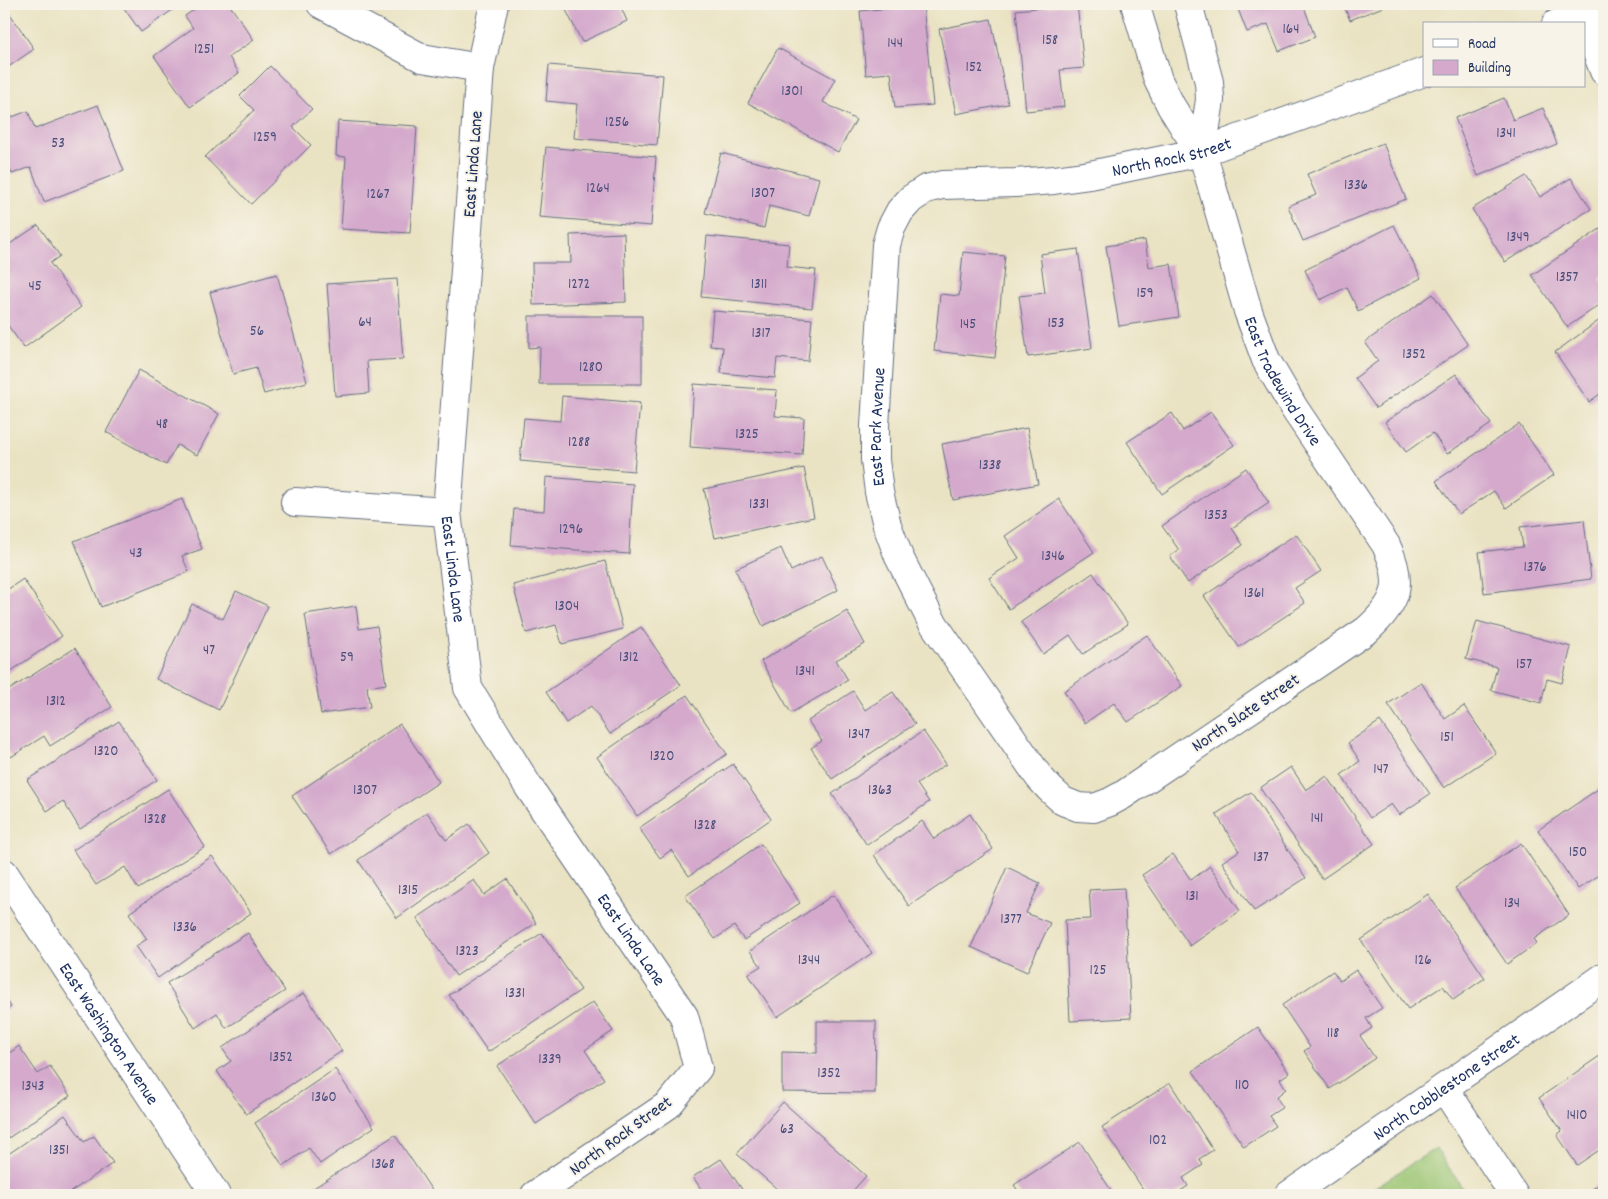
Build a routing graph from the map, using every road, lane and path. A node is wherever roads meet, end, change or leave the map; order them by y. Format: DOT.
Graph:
graph roads {
  1 [pos="321,4"];
  2 [pos="494,4"];
  3 [pos="1135,4"];
  4 [pos="1188,4"];
  5 [pos="1593,10"];
  6 [pos="1561,22"];
  7 [pos="480,68"];
  8 [pos="1423,72"];
  9 [pos="1604,72"];
  10 [pos="1202,152"];
  11 [pos="911,199"];
  12 [pos="295,502"];
  13 [pos="447,512"];
  14 [pos="1396,592"];
  15 [pos="1078,807"];
  16 [pos="4,873"];
  17 [pos="1604,977"];
  18 [pos="698,1068"];
  19 [pos="1444,1088"];
  20 [pos="216,1195"];
  21 [pos="536,1195"];
  22 [pos="1289,1195"];
  23 [pos="1514,1195"];
  1 -- 7 [label="street"];
  2 -- 7 [label="street, East Linda Lane"];
  3 -- 10 [label="street, East Tradewind Drive"];
  4 -- 10 [label="street, East Tradewind Drive"];
  5 -- 6 [label="street"];
  5 -- 9 [label="street"];
  7 -- 13 [label="street, East Linda Lane"];
  8 -- 10 [label="street, North Rock Street"];
  10 -- 11 [label="street, North Rock Street"];
  10 -- 14 [label="street, East Tradewind Drive"];
  11 -- 15 [label="street, East Park Avenue"];
  12 -- 13 [label="street"];
  13 -- 18 [label="street, East Linda Lane"];
  14 -- 15 [label="street, North Slate Street"];
  16 -- 20 [label="street, East Washington Avenue"];
  17 -- 19 [label="street, North Cobblestone Street"];
  18 -- 21 [label="street, North Rock Street"];
  19 -- 22 [label="street, North Cobblestone Street"];
  19 -- 23 [label="street"];
}
